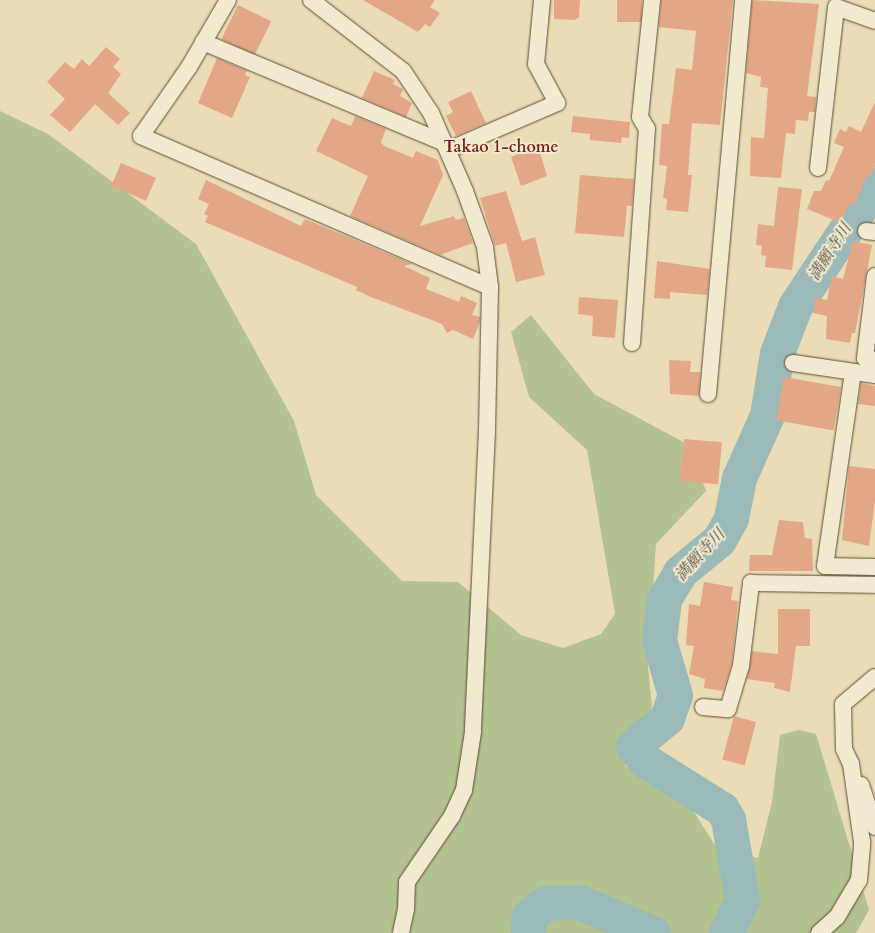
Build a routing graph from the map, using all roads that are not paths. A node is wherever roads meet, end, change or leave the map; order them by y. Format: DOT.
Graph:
graph roads {
  1 [pos="228,0"];
  2 [pos="311,0"];
  3 [pos="542,0"];
  4 [pos="652,0"];
  5 [pos="743,0"];
  6 [pos="875,20"];
  7 [pos="203,42"];
  8 [pos="446,146"];
  9 [pos="818,168"];
  10 [pos="875,276"];
  11 [pos="490,287"];
  12 [pos="632,344"];
  13 [pos="875,360"];
  14 [pos="793,363"];
  15 [pos="852,372"];
  16 [pos="875,375"];
  17 [pos="708,394"];
  18 [pos="875,567"];
  19 [pos="875,585"];
  20 [pos="875,676"];
  21 [pos="703,707"];
  22 [pos="852,777"];
  23 [pos="875,827"];
  24 [pos="401,933"];
  25 [pos="819,933"];
  1 -- 7 [label="street"];
  2 -- 8 [label="street"];
  3 -- 8 [label="street"];
  4 -- 12 [label="street"];
  5 -- 17 [label="street"];
  6 -- 9 [label="street"];
  7 -- 8 [label="street"];
  7 -- 11 [label="street"];
  8 -- 11 [label="street"];
  10 -- 13 [label="street"];
  11 -- 24 [label="street"];
  14 -- 15 [label="street"];
  15 -- 16 [label="street"];
  15 -- 18 [label="street"];
  19 -- 21 [label="street"];
  20 -- 22 [label="street"];
  22 -- 23 [label="street"];
  22 -- 25 [label="street"];
}
